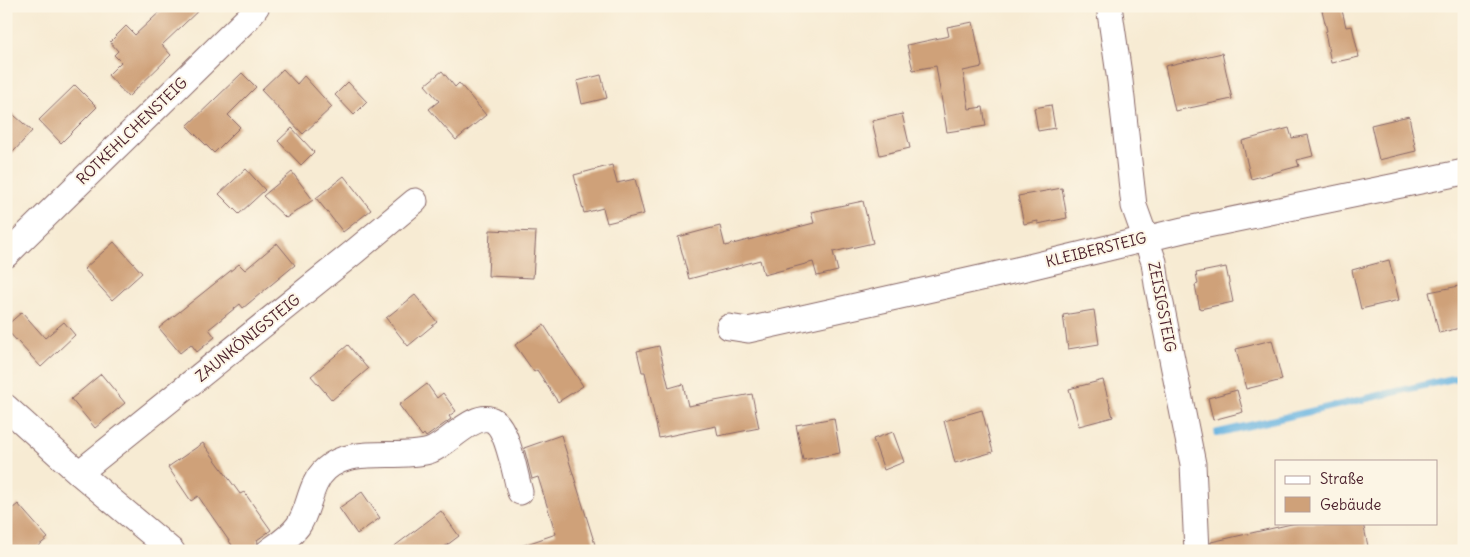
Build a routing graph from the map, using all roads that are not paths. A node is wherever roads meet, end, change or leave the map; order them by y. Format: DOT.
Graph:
graph roads {
  1 [pos="257,6"];
  2 [pos="1109,6"];
  3 [pos="1464,172"];
  4 [pos="415,201"];
  5 [pos="1146,238"];
  6 [pos="6,255"];
  7 [pos="730,327"];
  8 [pos="6,407"];
  9 [pos="79,473"];
  10 [pos="520,492"];
  11 [pos="172,551"];
  12 [pos="269,551"];
  13 [pos="1197,551"];
  1 -- 6 [label="street, ROTKEHLCHENSTEIG"];
  2 -- 5 [label="street, ZEISIGSTEIG"];
  3 -- 5 [label="street, KLEIBERSTEIG"];
  4 -- 9 [label="street, ZAUNKÖNIGSTEIG"];
  5 -- 7 [label="street, KLEIBERSTEIG"];
  5 -- 13 [label="street, ZEISIGSTEIG"];
  8 -- 9 [label="street"];
  9 -- 11 [label="street"];
  10 -- 12 [label="street"];
}
